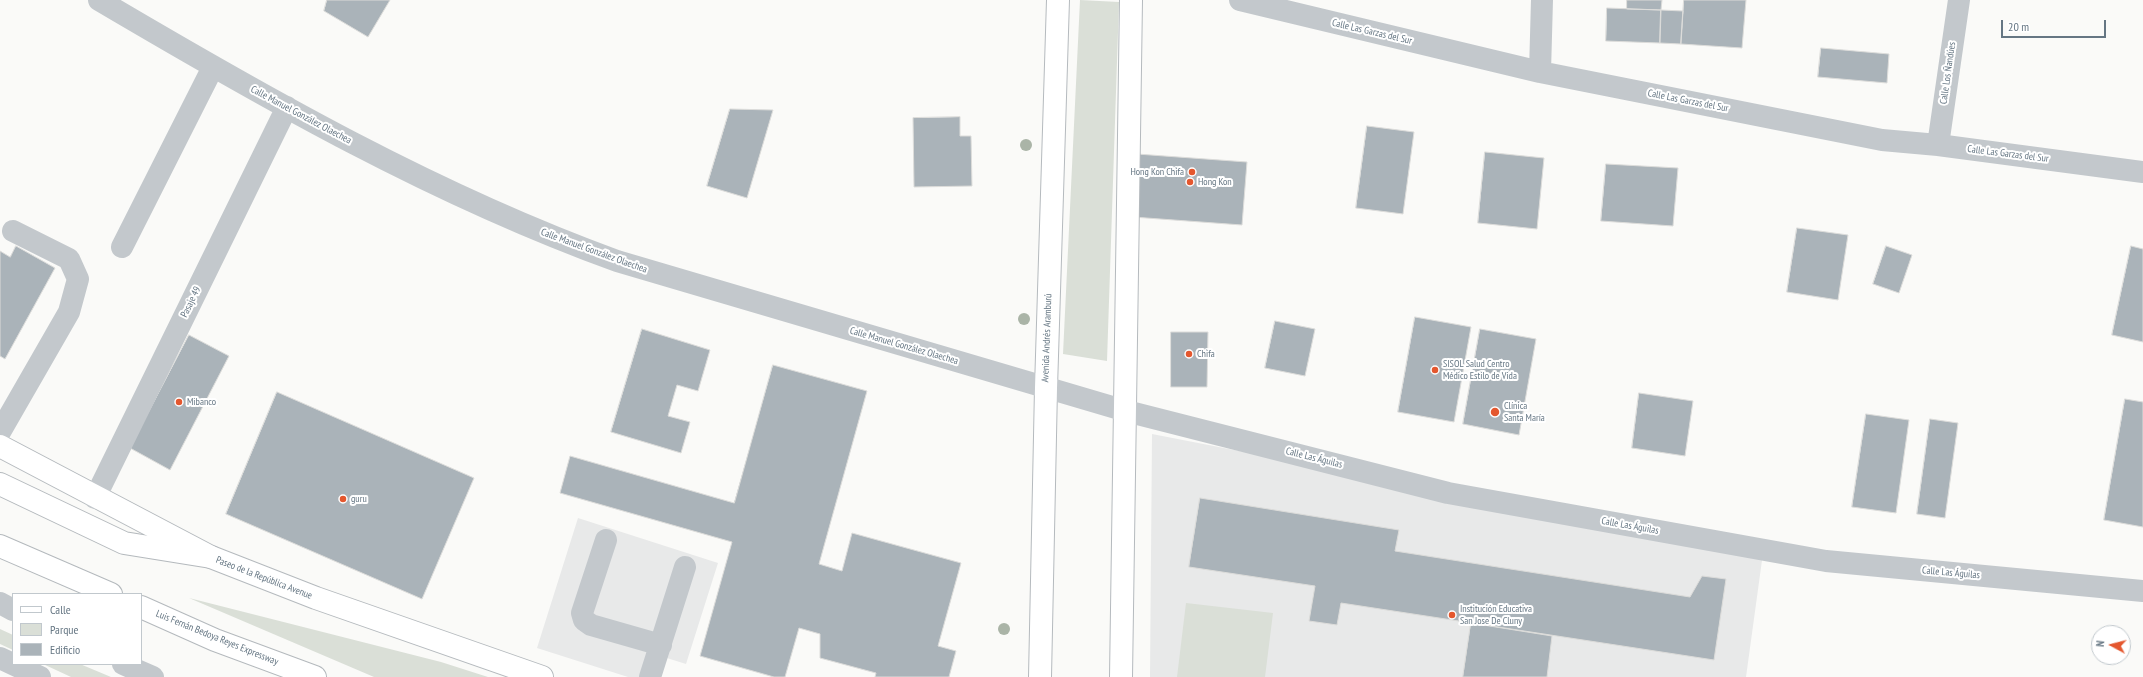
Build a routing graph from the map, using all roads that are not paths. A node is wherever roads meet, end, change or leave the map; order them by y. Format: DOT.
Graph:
graph roads {
  1 [pos="99,0"];
  2 [pos="1058,0"];
  3 [pos="1131,0"];
  4 [pos="1240,0"];
  5 [pos="1542,0"];
  6 [pos="1959,0"];
  7 [pos="1294,6"];
  8 [pos="213,67"];
  9 [pos="1540,72"];
  10 [pos="287,107"];
  11 [pos="1938,145"];
  12 [pos="2143,172"];
  13 [pos="12,231"];
  14 [pos="122,247"];
  15 [pos="1046,388"];
  16 [pos="1126,411"];
  17 [pos="0,432"];
  18 [pos="0,446"];
  19 [pos="0,484"];
  20 [pos="95,498"];
  21 [pos="606,540"];
  22 [pos="0,546"];
  23 [pos="211,557"];
  24 [pos="685,567"];
  25 [pos="2143,591"];
  26 [pos="108,593"];
  27 [pos="0,604"];
  28 [pos="142,607"];
  29 [pos="12,610"];
  30 [pos="661,645"];
  31 [pos="0,658"];
  32 [pos="12,664"];
  33 [pos="15,665"];
  34 [pos="125,665"];
  35 [pos="40,677"];
  36 [pos="153,677"];
  37 [pos="315,677"];
  38 [pos="542,677"];
  39 [pos="650,677"];
  40 [pos="1040,677"];
  41 [pos="1121,677"];
  1 -- 8 [label="street, Calle Manuel González Olaechea"];
  2 -- 15 [label="main road, Avenida Andrés Aramburú"];
  3 -- 16 [label="main road"];
  4 -- 7 [label="street, Calle Las Garzas del Sur"];
  5 -- 9 [label="street"];
  6 -- 11 [label="street, Calle Los Ñandúes"];
  7 -- 9 [label="street, Calle Las Garzas del Sur"];
  8 -- 10 [label="street, Calle Manuel González Olaechea"];
  8 -- 14 [label="street"];
  9 -- 11 [label="street, Calle Las Garzas del Sur"];
  10 -- 15 [label="street, Calle Manuel González Olaechea"];
  10 -- 20 [label="street, Pasaje 49"];
  11 -- 12 [label="street, Calle Las Garzas del Sur"];
  13 -- 17 [label="street"];
  15 -- 16 [label="street, Calle Manuel González Olaechea"];
  15 -- 40 [label="main road, Avenida Andrés Aramburú"];
  16 -- 25 [label="street, Calle Las Águilas"];
  16 -- 41 [label="main road"];
  18 -- 20 [label="main road, Paseo de la República Avenue"];
  19 -- 23 [label="main road"];
  20 -- 23 [label="main road, Paseo de la República Avenue"];
  21 -- 30 [label="street"];
  22 -- 26 [label="main road"];
  23 -- 38 [label="main road, Paseo de la República Avenue"];
  24 -- 30 [label="street"];
  27 -- 29 [label="street"];
  28 -- 37 [label="main road, Luis Fernán Bedoya Reyes Expressway"];
  30 -- 39 [label="street"];
  31 -- 32 [label="street"];
  33 -- 35 [label="street"];
  34 -- 36 [label="street"];
}
